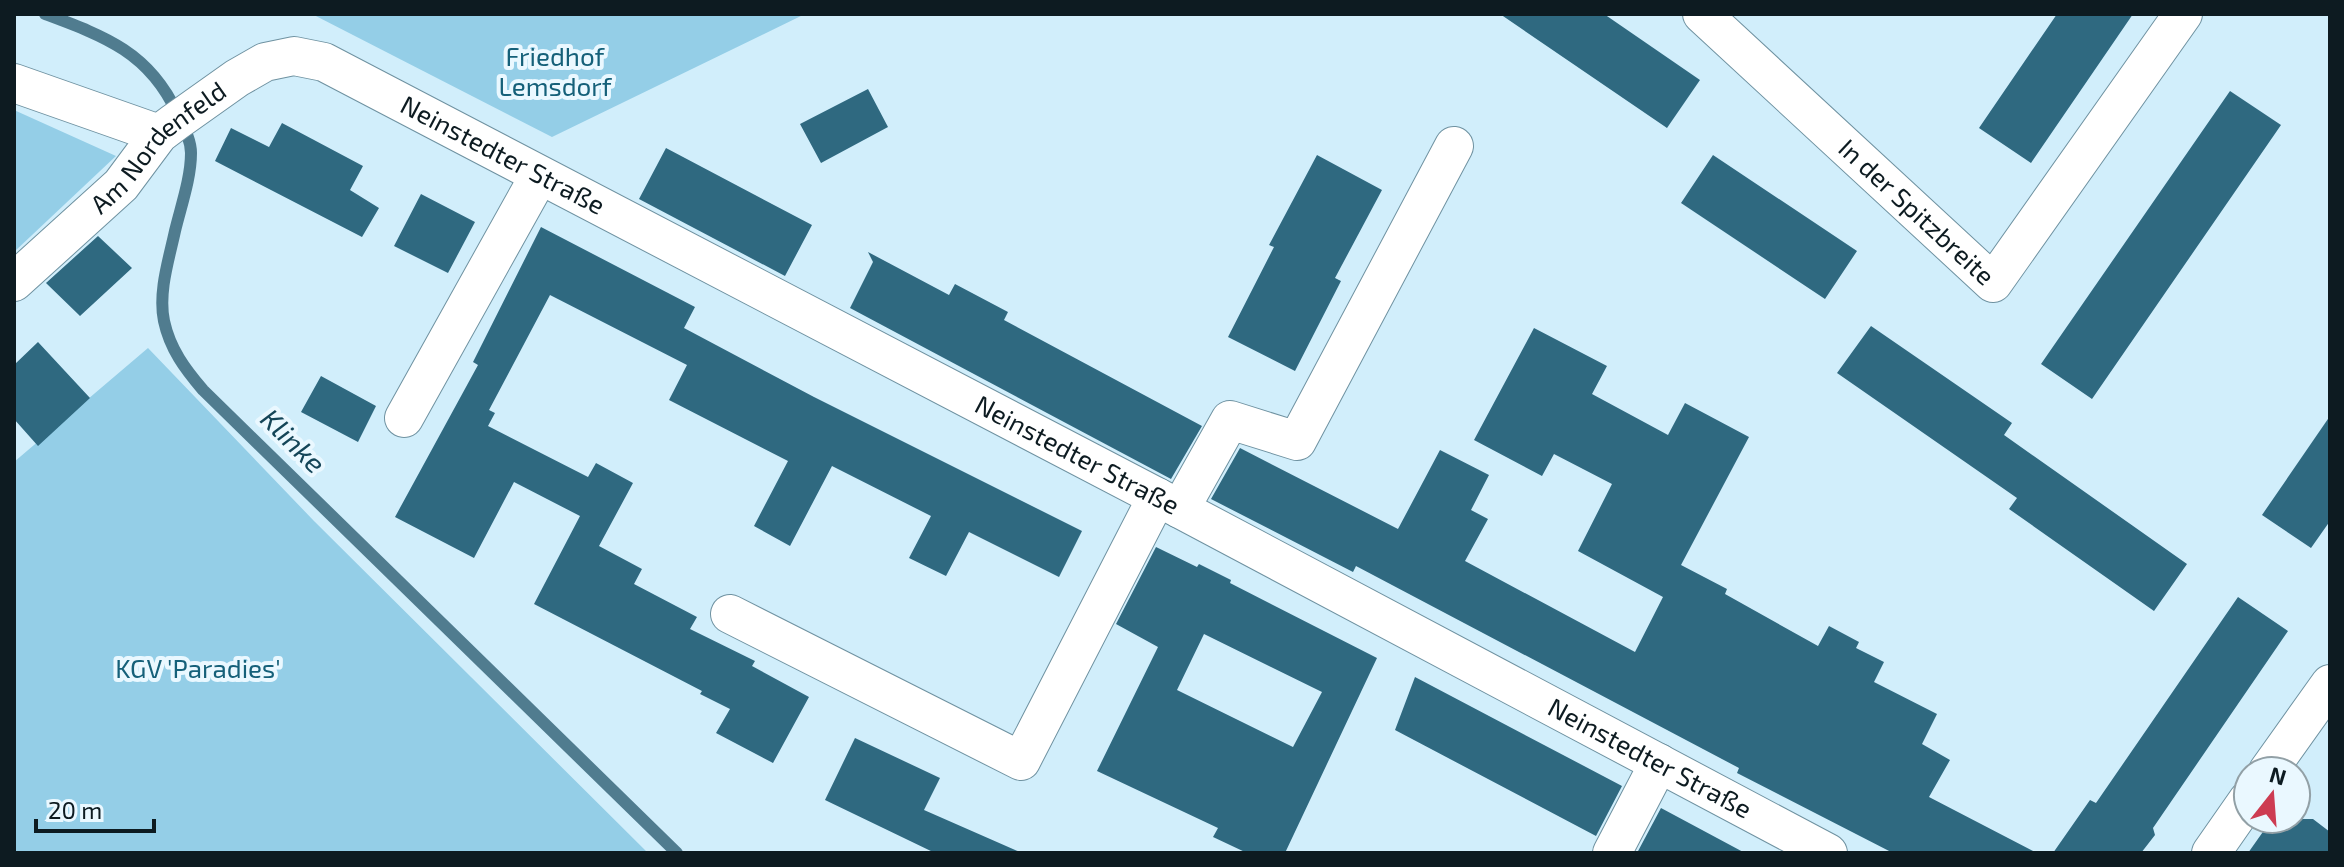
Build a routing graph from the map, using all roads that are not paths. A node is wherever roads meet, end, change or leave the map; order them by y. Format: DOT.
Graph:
graph roads {
  1 [pos="1702,14"];
  2 [pos="2183,14"];
  3 [pos="324,62"];
  4 [pos="14,83"];
  5 [pos="167,128"];
  6 [pos="1454,146"];
  7 [pos="539,176"];
  8 [pos="14,282"];
  9 [pos="404,418"];
  10 [pos="1168,503"];
  11 [pos="730,614"];
  12 [pos="2328,694"];
  13 [pos="2280,755"];
  14 [pos="1659,763"];
  15 [pos="2232,823"];
  16 [pos="1612,853"];
  17 [pos="1828,853"];
  18 [pos="2211,853"];
  1 -- 2 [label="street, In der Spitzbreite"];
  3 -- 5 [label="street, Am Nordenfeld"];
  3 -- 7 [label="street, Neinstedter Straße"];
  4 -- 5 [label="street"];
  5 -- 8 [label="street, Am Nordenfeld"];
  6 -- 10 [label="street"];
  7 -- 9 [label="street"];
  7 -- 10 [label="street, Neinstedter Straße"];
  10 -- 11 [label="street"];
  10 -- 14 [label="street, Neinstedter Straße"];
  12 -- 13 [label="street"];
  14 -- 16 [label="street"];
  14 -- 17 [label="street, Neinstedter Straße"];
  15 -- 18 [label="street"];
}
